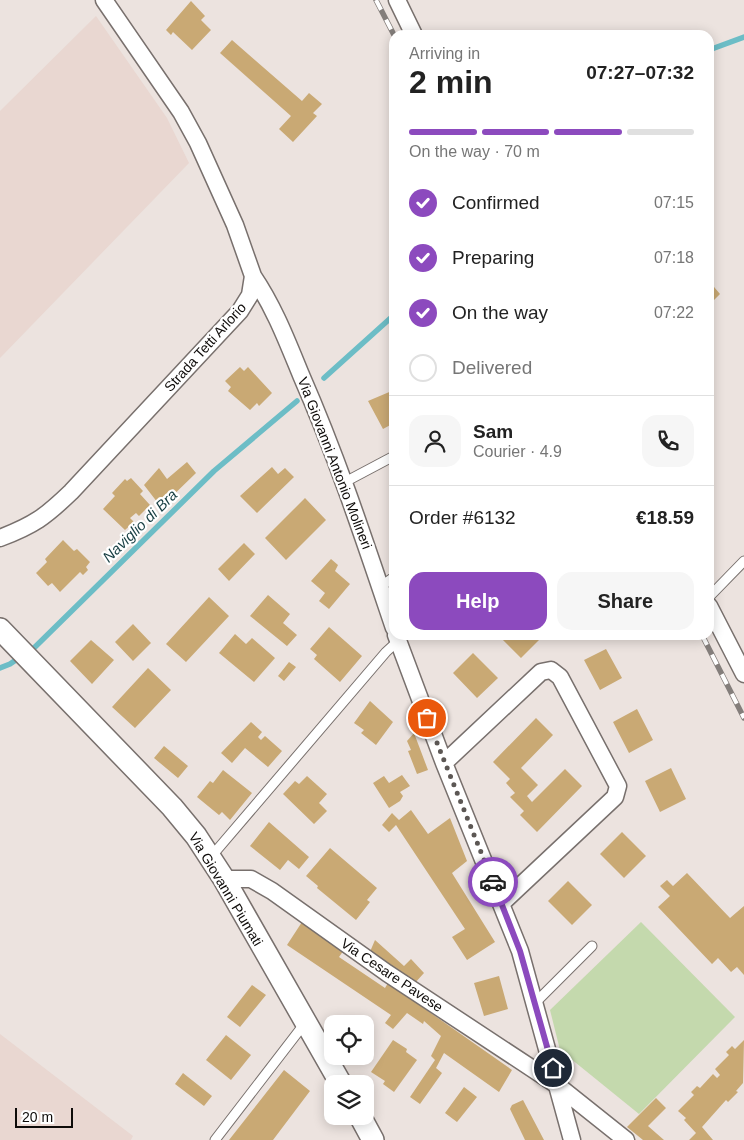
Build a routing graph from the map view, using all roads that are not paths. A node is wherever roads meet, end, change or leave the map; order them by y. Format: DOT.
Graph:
graph roads {
  1 [pos="104,0"];
  2 [pos="396,0"];
  3 [pos="411,30"];
  4 [pos="253,276"];
  5 [pos="389,459"];
  6 [pos="345,482"];
  7 [pos="0,538"];
  8 [pos="744,561"];
  9 [pos="389,581"];
  10 [pos="380,587"];
  11 [pos="714,592"];
  12 [pos="389,614"];
  13 [pos="714,616"];
  14 [pos="0,629"];
  15 [pos="393,640"];
  16 [pos="398,640"];
  17 [pos="744,674"];
  18 [pos="444,763"];
  19 [pos="210,858"];
  20 [pos="224,879"];
  21 [pos="502,903"];
  22 [pos="592,946"];
  23 [pos="536,1002"];
  24 [pos="305,1023"];
  25 [pos="336,1075"];
  26 [pos="557,1085"];
  27 [pos="365,1125"];
  28 [pos="215,1140"];
  29 [pos="373,1140"];
  30 [pos="572,1140"];
  31 [pos="626,1140"];
  1 -- 4 [label="street"];
  2 -- 3 [label="street"];
  4 -- 6 [label="street, Via Giovanni Antonio Molineri"];
  4 -- 7 [label="street, Strada Tetti Arlorio"];
  5 -- 6 [label="lane"];
  6 -- 10 [label="street, Via Giovanni Antonio Molineri"];
  8 -- 11 [label="lane"];
  9 -- 10 [label="lane"];
  10 -- 12 [label="street, Via Giovanni Antonio Molineri"];
  13 -- 17 [label="street"];
  14 -- 19 [label="street, Via Giovanni Piumati"];
  15 -- 19 [label="lane"];
  16 -- 18 [label="street, Via Giovanni Antonio Molineri"];
  18 -- 21 [label="street, Via Giovanni Antonio Molineri"];
  18 -- 21 [label="street"];
  19 -- 20 [label="street, Via Giovanni Piumati"];
  20 -- 24 [label="street, Via Giovanni Piumati"];
  20 -- 26 [label="street, Via Cesare Pavese"];
  21 -- 23 [label="street, Via Giovanni Antonio Molineri"];
  22 -- 23 [label="lane"];
  23 -- 26 [label="street, Via Giovanni Antonio Molineri"];
  24 -- 25 [label="street, Via Giovanni Piumati"];
  24 -- 28 [label="lane"];
  26 -- 30 [label="street, Via Giovanni Antonio Molineri"];
  26 -- 31 [label="street, Via Cesare Pavese"];
  27 -- 29 [label="street"];
}
